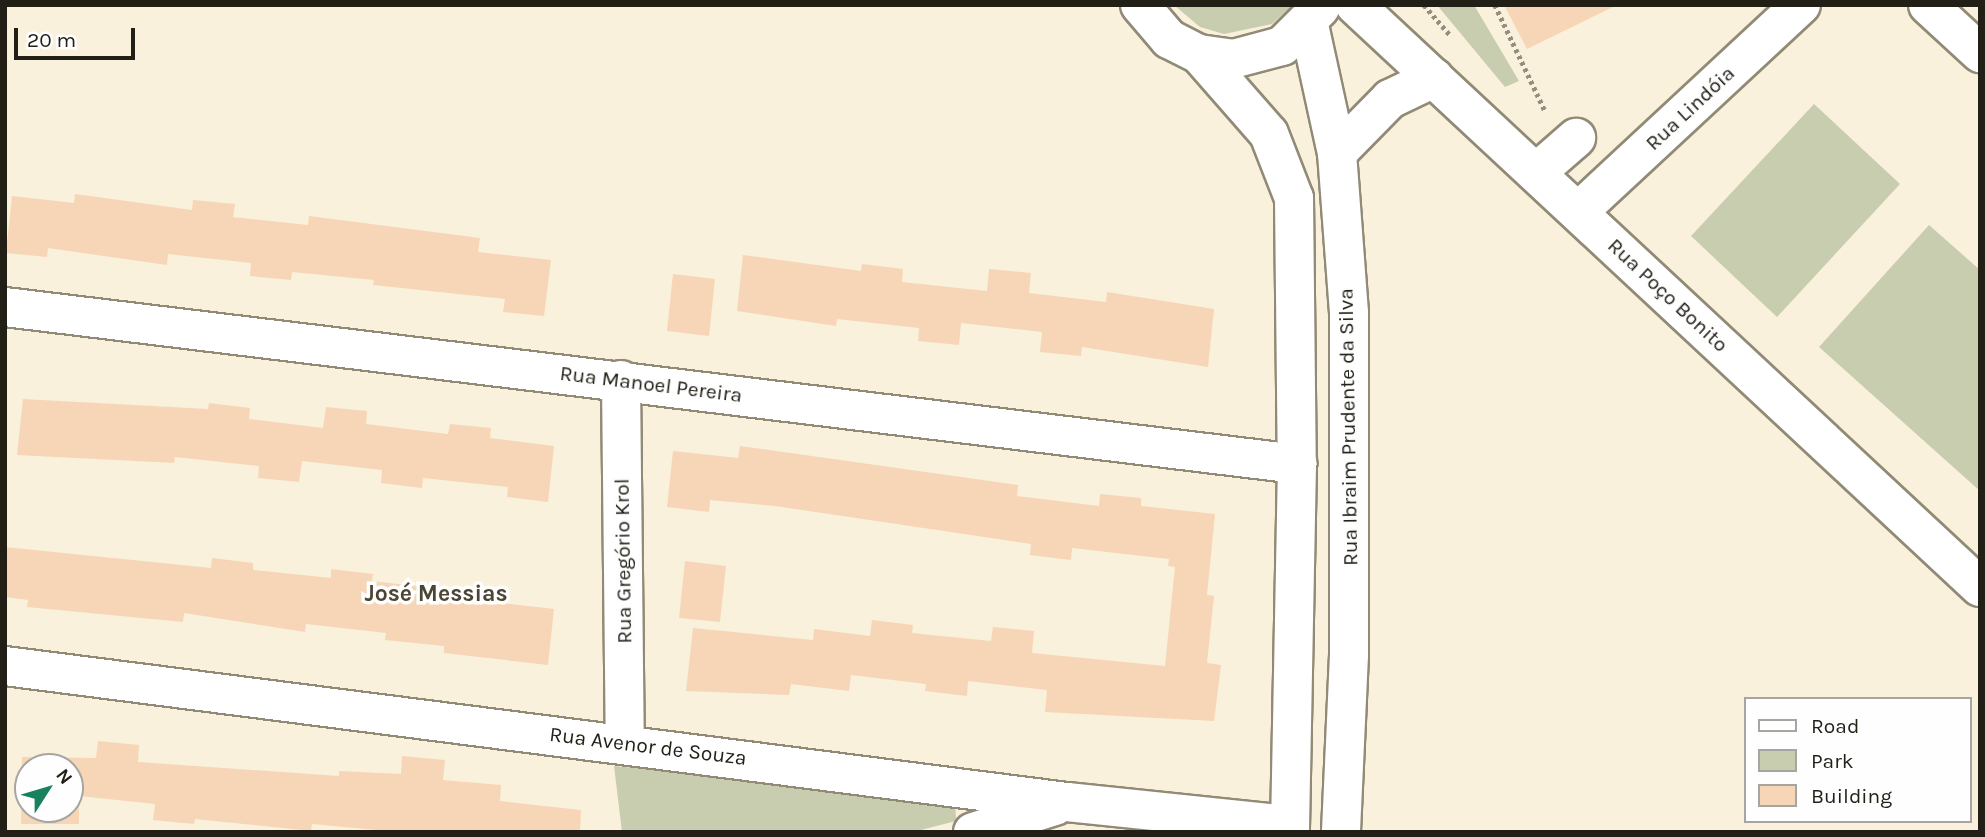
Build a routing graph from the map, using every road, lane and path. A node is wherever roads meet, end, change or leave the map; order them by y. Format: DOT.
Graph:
graph roads {
  1 [pos="1140,5"];
  2 [pos="1355,5"];
  3 [pos="1495,5"];
  4 [pos="1801,5"];
  5 [pos="1928,5"];
  6 [pos="1315,15"];
  7 [pos="1980,53"];
  8 [pos="1199,54"];
  9 [pos="1434,78"];
  10 [pos="1576,138"];
  11 [pos="1500,139"];
  12 [pos="1337,153"];
  13 [pos="1537,172"];
  14 [pos="1579,211"];
  15 [pos="5,307"];
  16 [pos="621,380"];
  17 [pos="1297,464"];
  18 [pos="1980,587"];
  19 [pos="5,666"];
  20 [pos="625,743"];
  21 [pos="1067,802"];
  22 [pos="1290,828"];
  23 [pos="973,832"];
  24 [pos="1341,832"];
  1 -- 8 [label="street"];
  2 -- 9 [label="street, Rua Poço Bonito"];
  3 -- 11 [label="path"];
  4 -- 14 [label="street, Rua Lindóia"];
  5 -- 7 [label="street"];
  6 -- 8 [label="street"];
  6 -- 12 [label="street, Rua Ibraim Prudente da Silva"];
  8 -- 17 [label="street"];
  9 -- 11 [label="street, Rua Poço Bonito"];
  9 -- 12 [label="street"];
  10 -- 13 [label="street"];
  11 -- 13 [label="street, Rua Poço Bonito"];
  12 -- 24 [label="street, Rua Ibraim Prudente da Silva"];
  13 -- 14 [label="street, Rua Poço Bonito"];
  14 -- 18 [label="street, Rua Poço Bonito"];
  15 -- 16 [label="street, Rua Manoel Pereira"];
  16 -- 17 [label="street, Rua Manoel Pereira"];
  16 -- 20 [label="street, Rua Gregório Krol"];
  17 -- 22 [label="street"];
  19 -- 20 [label="street, Rua Avenor de Souza"];
  20 -- 21 [label="street, Rua Avenor de Souza"];
  21 -- 22 [label="street, Rua Avenor de Souza"];
  21 -- 23 [label="street"];
}
